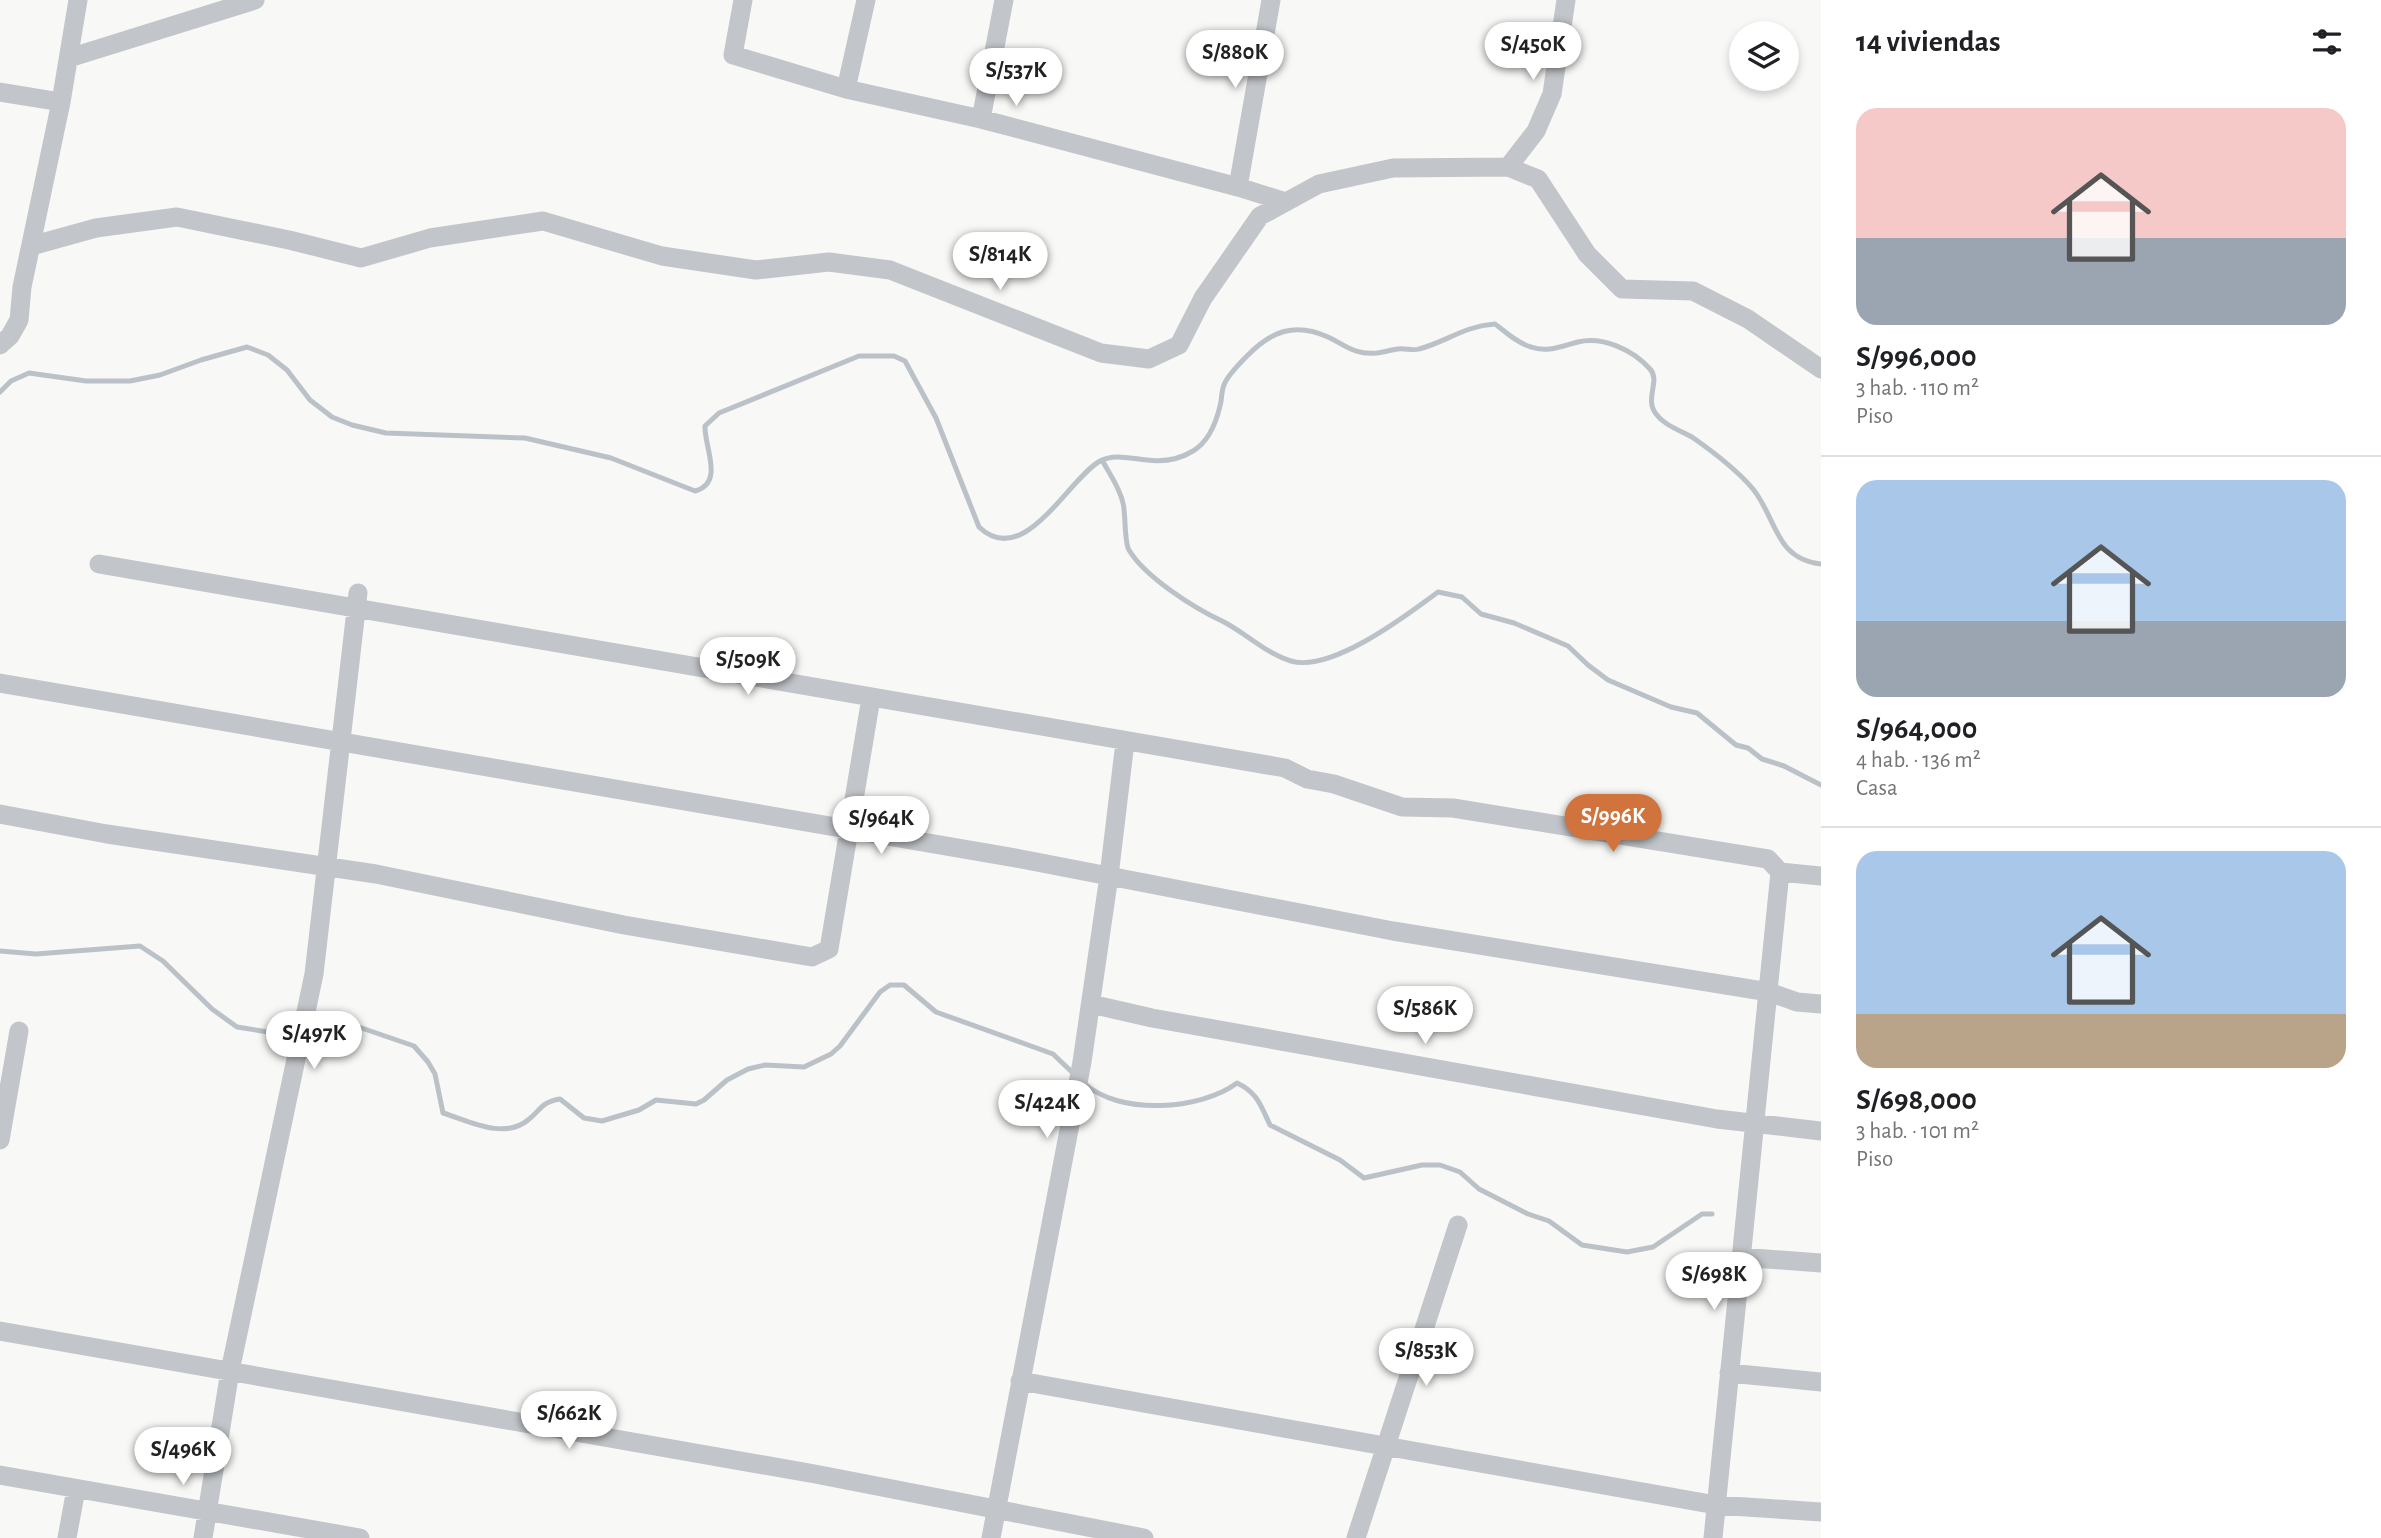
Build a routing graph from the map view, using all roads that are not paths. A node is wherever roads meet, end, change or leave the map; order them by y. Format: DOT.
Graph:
graph roads {
  1 [pos="78,0"];
  2 [pos="252,0"];
  3 [pos="743,0"];
  4 [pos="866,0"];
  5 [pos="1004,0"];
  6 [pos="1271,0"];
  7 [pos="1566,0"];
  8 [pos="69,58"];
  9 [pos="846,89"];
  10 [pos="0,92"];
  11 [pos="61,102"];
  12 [pos="981,120"];
  13 [pos="1508,167"];
  14 [pos="1238,187"];
  15 [pos="1286,202"];
  16 [pos="31,246"];
  17 [pos="0,345"];
  18 [pos="1821,369"];
  19 [pos="99,564"];
  20 [pos="357,601"];
  21 [pos="0,683"];
  22 [pos="870,698"];
  23 [pos="341,742"];
  24 [pos="1125,742"];
  25 [pos="0,814"];
  26 [pos="848,830"];
  27 [pos="327,867"];
  28 [pos="1780,872"];
  29 [pos="1109,876"];
  30 [pos="1821,876"];
  31 [pos="1769,992"];
  32 [pos="1091,1004"];
  33 [pos="1821,1004"];
  34 [pos="19,1031"];
  35 [pos="1754,1123"];
  36 [pos="1821,1131"];
  37 [pos="0,1140"];
  38 [pos="1458,1225"];
  39 [pos="1740,1257"];
  40 [pos="1821,1263"];
  41 [pos="0,1331"];
  42 [pos="230,1371"];
  43 [pos="1729,1373"];
  44 [pos="1020,1381"];
  45 [pos="1821,1382"];
  46 [pos="1386,1445"];
  47 [pos="0,1475"];
  48 [pos="76,1489"];
  49 [pos="1716,1505"];
  50 [pos="995,1509"];
  51 [pos="207,1512"];
  52 [pos="1821,1512"];
  53 [pos="67,1538"];
  54 [pos="203,1538"];
  55 [pos="360,1538"];
  56 [pos="991,1538"];
  57 [pos="1144,1538"];
  58 [pos="1356,1538"];
  59 [pos="1713,1538"];
  1 -- 8 [label="street"];
  2 -- 8 [label="street"];
  3 -- 9 [label="street"];
  4 -- 9 [label="street"];
  5 -- 12 [label="street"];
  6 -- 14 [label="street"];
  7 -- 13 [label="street"];
  8 -- 11 [label="street"];
  9 -- 12 [label="street"];
  10 -- 11 [label="street"];
  11 -- 16 [label="street"];
  12 -- 14 [label="street"];
  13 -- 15 [label="street"];
  13 -- 18 [label="street"];
  14 -- 15 [label="street"];
  15 -- 16 [label="street"];
  16 -- 17 [label="street"];
  19 -- 20 [label="street"];
  20 -- 22 [label="street"];
  20 -- 23 [label="street"];
  21 -- 23 [label="street"];
  22 -- 24 [label="street"];
  22 -- 26 [label="street"];
  23 -- 26 [label="street"];
  23 -- 27 [label="street"];
  24 -- 28 [label="street"];
  24 -- 29 [label="street"];
  25 -- 27 [label="street"];
  26 -- 27 [label="street"];
  26 -- 29 [label="street"];
  27 -- 42 [label="street"];
  28 -- 30 [label="street"];
  28 -- 31 [label="street"];
  29 -- 31 [label="street"];
  29 -- 32 [label="street"];
  31 -- 33 [label="street"];
  31 -- 35 [label="street"];
  32 -- 35 [label="street"];
  32 -- 44 [label="street"];
  34 -- 37 [label="street"];
  35 -- 36 [label="street"];
  35 -- 39 [label="street"];
  38 -- 46 [label="street"];
  39 -- 40 [label="street"];
  39 -- 43 [label="street"];
  41 -- 42 [label="street"];
  42 -- 50 [label="street"];
  42 -- 51 [label="street"];
  43 -- 45 [label="street"];
  43 -- 49 [label="street"];
  44 -- 46 [label="street"];
  44 -- 50 [label="street"];
  46 -- 49 [label="street"];
  46 -- 58 [label="street"];
  47 -- 48 [label="street"];
  48 -- 51 [label="street"];
  48 -- 53 [label="street"];
  49 -- 52 [label="street"];
  49 -- 59 [label="street"];
  50 -- 56 [label="street"];
  50 -- 57 [label="street"];
  51 -- 54 [label="street"];
  51 -- 55 [label="street"];
}
